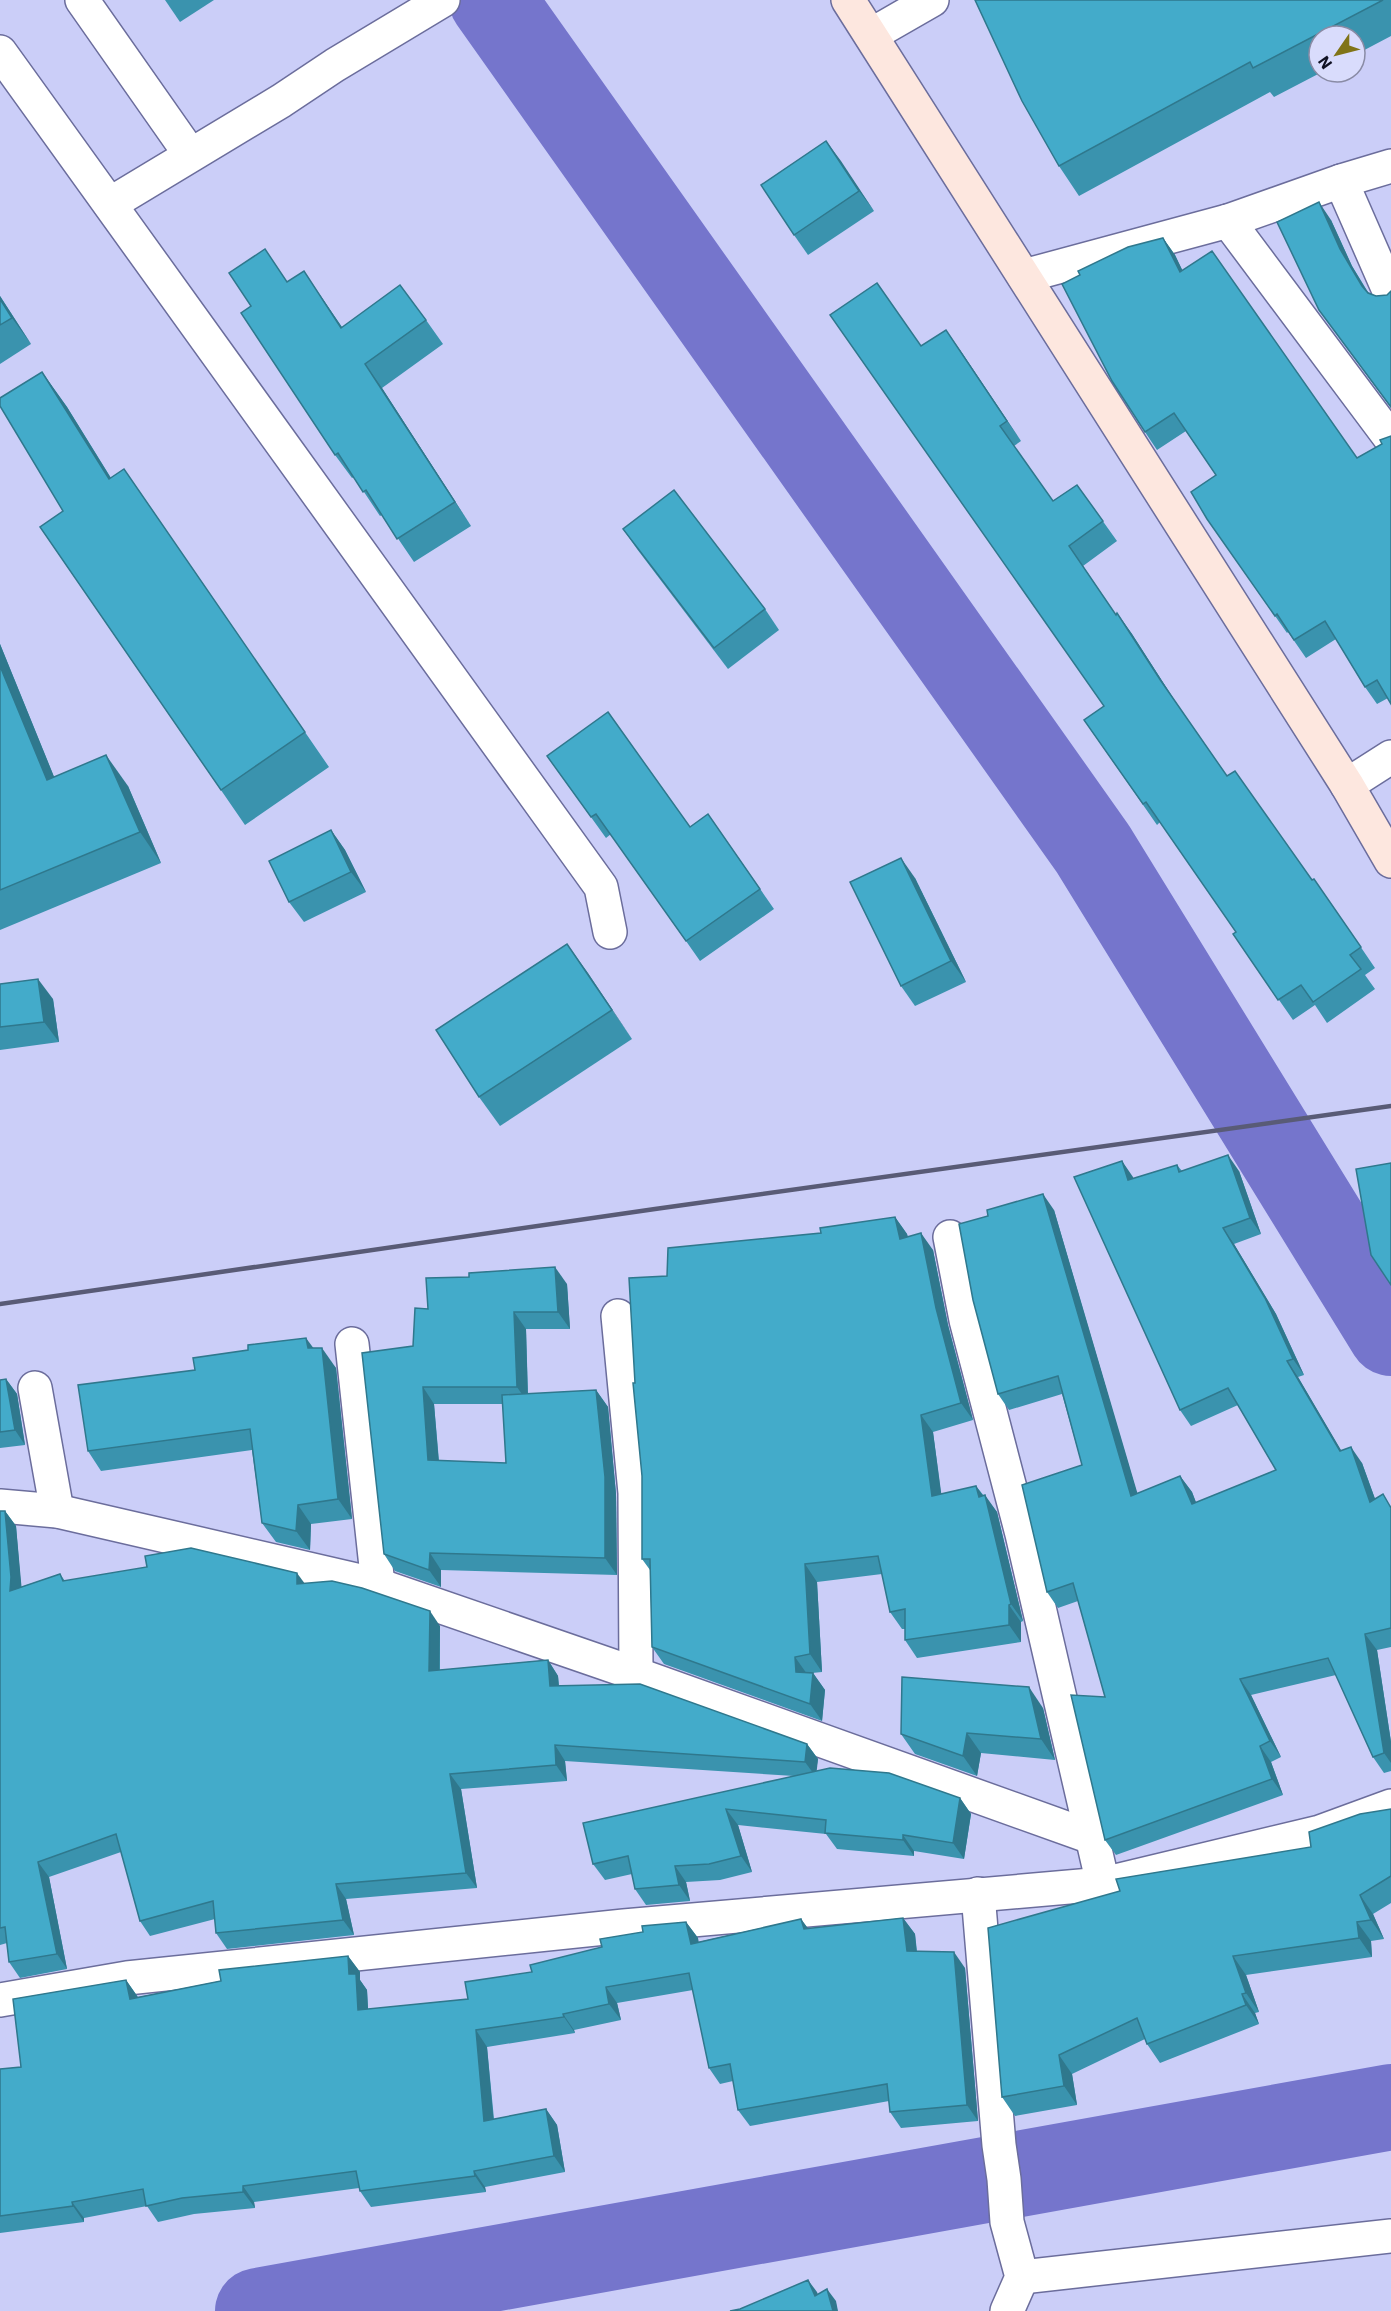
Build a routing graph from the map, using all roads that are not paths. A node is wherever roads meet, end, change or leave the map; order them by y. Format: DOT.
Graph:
graph roads {
  1 [pos="82,0"];
  2 [pos="443,0"];
  3 [pos="848,0"];
  4 [pos="932,0"];
  5 [pos="871,35"];
  6 [pos="0,52"];
  7 [pos="190,154"];
  8 [pos="1391,166"];
  9 [pos="1341,181"];
  10 [pos="110,204"];
  11 [pos="1228,221"];
  12 [pos="1024,276"];
  13 [pos="1391,295"];
  14 [pos="1391,439"];
  15 [pos="1391,757"];
  16 [pos="1347,785"];
  17 [pos="1391,861"];
  18 [pos="610,932"];
  19 [pos="950,1237"];
  20 [pos="618,1316"];
  21 [pos="352,1344"];
  22 [pos="35,1388"];
  23 [pos="0,1506"];
  24 [pos="57,1511"];
  25 [pos="378,1585"];
  26 [pos="636,1674"];
  27 [pos="1391,1806"];
  28 [pos="1091,1837"];
  29 [pos="1103,1884"];
  30 [pos="978,1894"];
  31 [pos="0,2000"];
  32 [pos="1391,2236"];
  33 [pos="1022,2277"];
  34 [pos="1007,2311"];
  1 -- 7 [label="street"];
  2 -- 7 [label="street"];
  3 -- 5 [label="street"];
  4 -- 5 [label="street"];
  5 -- 12 [label="street"];
  6 -- 10 [label="street"];
  7 -- 10 [label="street"];
  8 -- 9 [label="street"];
  9 -- 11 [label="street"];
  9 -- 13 [label="street"];
  10 -- 18 [label="street"];
  11 -- 12 [label="street"];
  11 -- 14 [label="street"];
  12 -- 16 [label="street"];
  15 -- 16 [label="street"];
  16 -- 17 [label="street"];
  19 -- 28 [label="street"];
  20 -- 26 [label="street"];
  21 -- 25 [label="street"];
  22 -- 24 [label="street"];
  23 -- 24 [label="street"];
  24 -- 25 [label="street"];
  25 -- 26 [label="street"];
  26 -- 28 [label="street"];
  27 -- 29 [label="street"];
  28 -- 29 [label="street"];
  29 -- 30 [label="street"];
  30 -- 31 [label="street"];
  30 -- 33 [label="street"];
  32 -- 33 [label="street"];
  33 -- 34 [label="street"];
}
